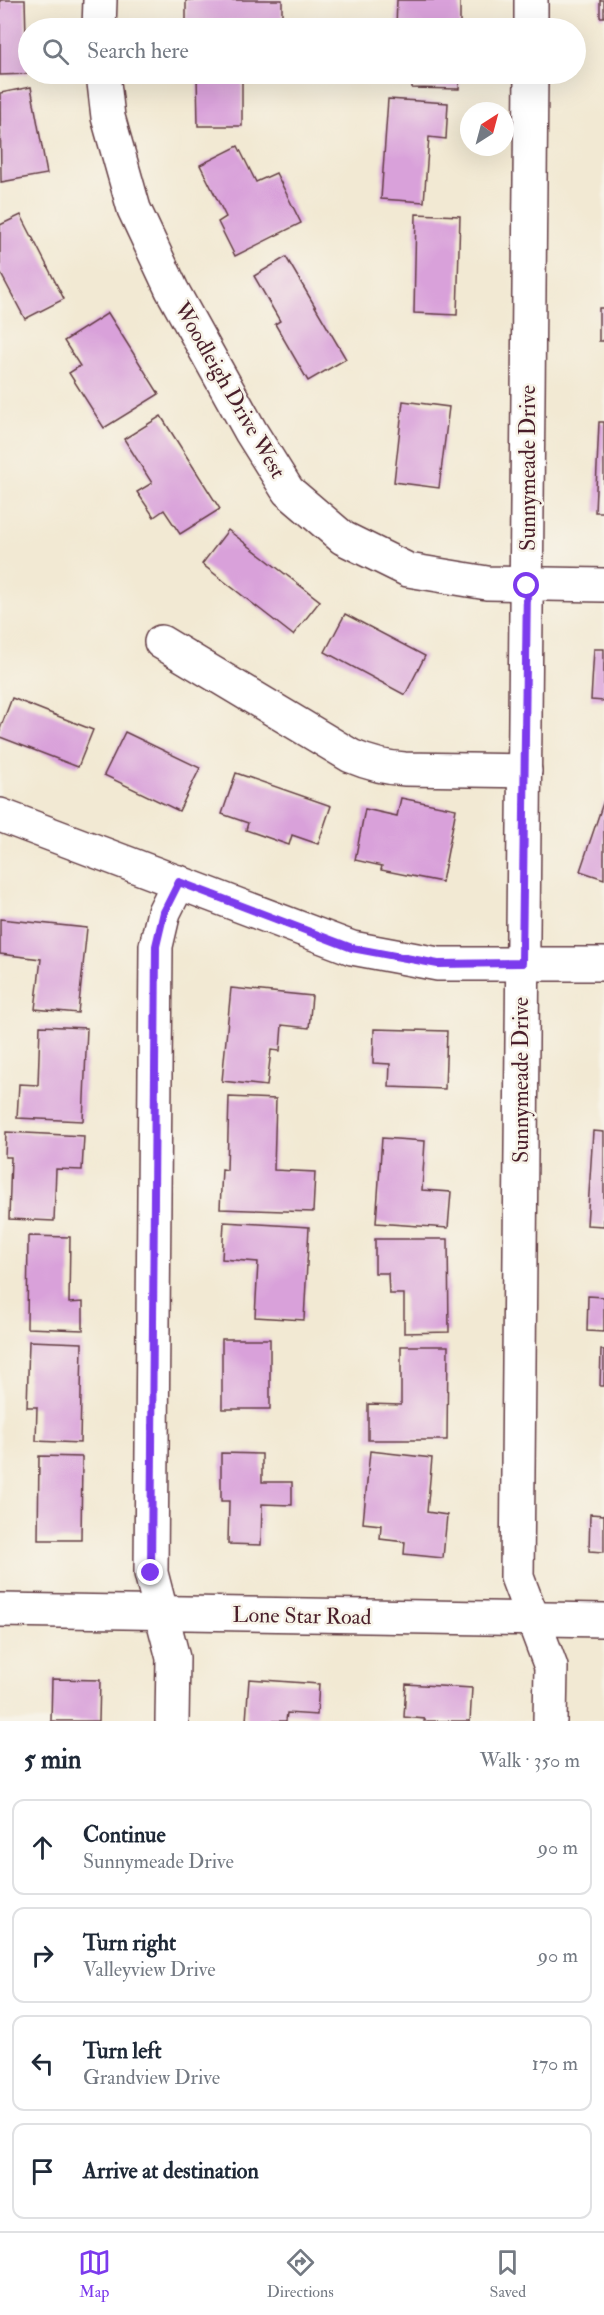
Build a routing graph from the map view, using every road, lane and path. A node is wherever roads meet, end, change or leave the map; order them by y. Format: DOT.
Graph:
graph roads {
  1 [pos="100,0"];
  2 [pos="531,0"];
  3 [pos="99,18"];
  4 [pos="531,18"];
  5 [pos="104,84"];
  6 [pos="531,84"];
  7 [pos="604,585"];
  8 [pos="527,586"];
  9 [pos="161,642"];
  10 [pos="525,771"];
  11 [pos="0,815"];
  12 [pos="179,882"];
  13 [pos="522,963"];
  14 [pos="604,964"];
  15 [pos="0,1610"];
  16 [pos="161,1614"];
  17 [pos="534,1619"];
  18 [pos="604,1620"];
  19 [pos="172,1721"];
  20 [pos="550,1721"];
  1 -- 3 [label="street"];
  2 -- 4 [label="street"];
  5 -- 8 [label="street, Woodleigh Drive West"];
  6 -- 8 [label="street, Sunnymeade Drive"];
  7 -- 8 [label="street, Woodleigh Drive West"];
  8 -- 10 [label="street, Sunnymeade Drive"];
  9 -- 10 [label="street"];
  10 -- 13 [label="street, Sunnymeade Drive"];
  11 -- 12 [label="street"];
  12 -- 13 [label="street"];
  12 -- 16 [label="street"];
  13 -- 14 [label="street"];
  13 -- 17 [label="street, Sunnymeade Drive"];
  15 -- 16 [label="street, Lone Star Road"];
  16 -- 17 [label="street, Lone Star Road"];
  16 -- 19 [label="street"];
  17 -- 18 [label="street, Lone Star Road"];
  17 -- 20 [label="street, Sunnymeade Drive"];
}
